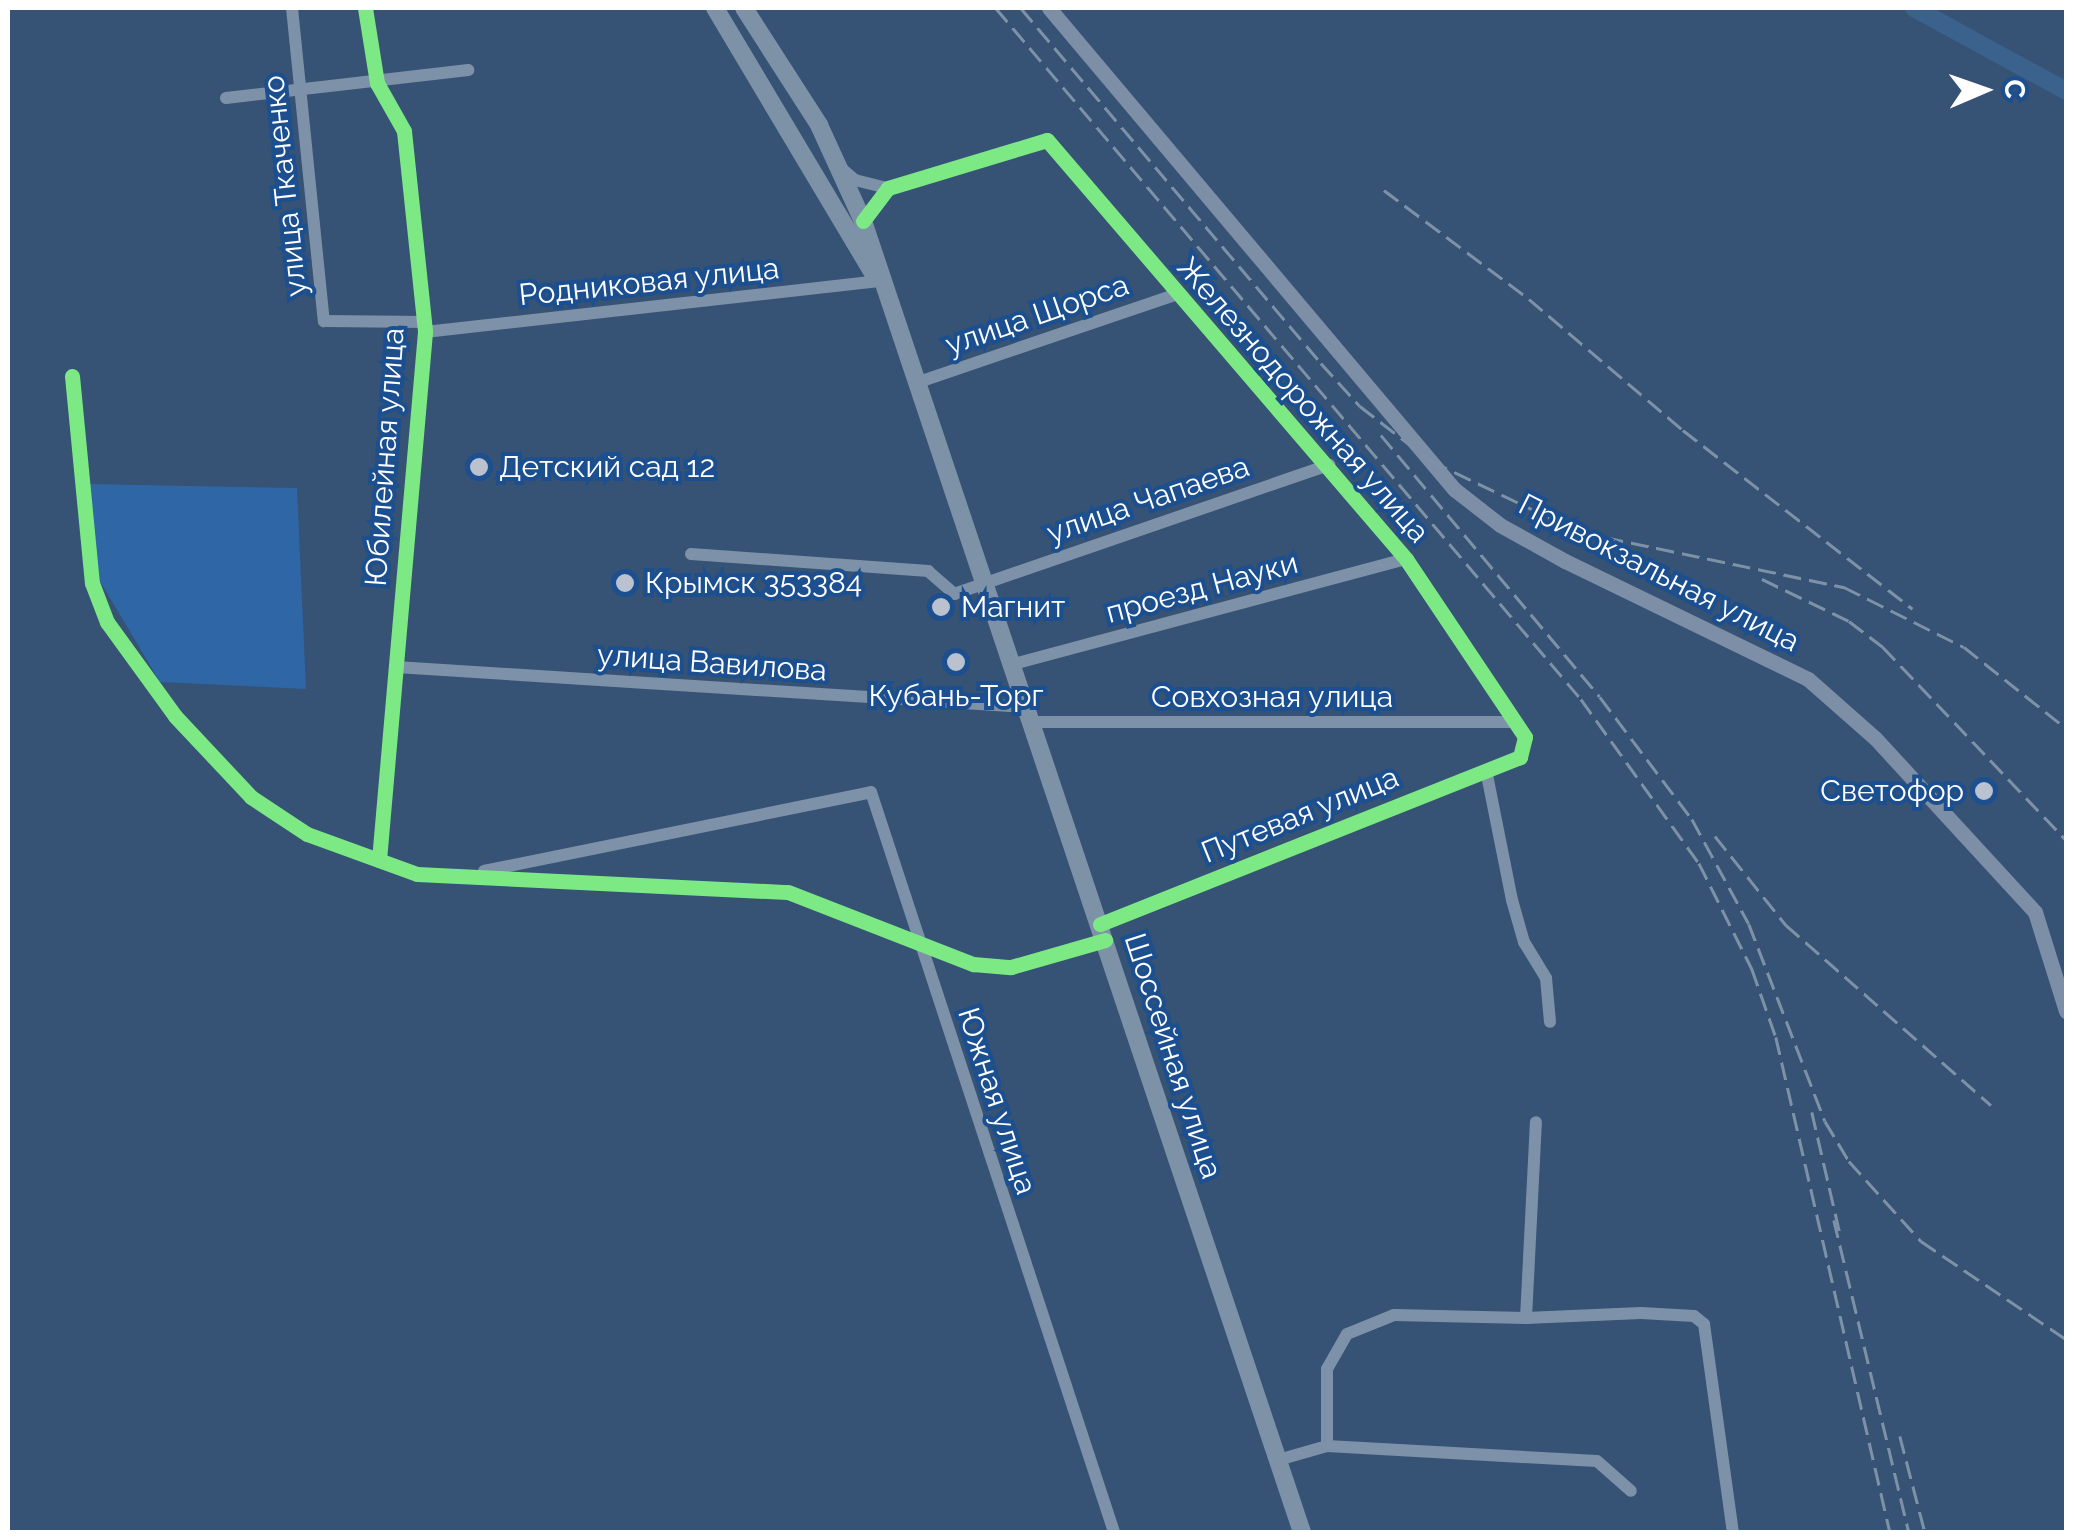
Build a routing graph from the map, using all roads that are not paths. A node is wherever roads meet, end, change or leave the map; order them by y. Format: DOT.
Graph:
graph roads {
  1 [pos="292,8"];
  2 [pos="365,8"];
  3 [pos="715,8"];
  4 [pos="744,8"];
  5 [pos="1049,8"];
  6 [pos="468,70"];
  7 [pos="377,83"];
  8 [pos="300,89"];
  9 [pos="226,98"];
  10 [pos="840,168"];
  11 [pos="888,188"];
  12 [pos="862,221"];
  13 [pos="879,282"];
  14 [pos="1176,295"];
  15 [pos="424,327"];
  16 [pos="72,376"];
  17 [pos="916,383"];
  18 [pos="1329,465"];
  19 [pos="691,554"];
  20 [pos="1406,559"];
  21 [pos="983,582"];
  22 [pos="1010,664"];
  23 [pos="396,667"];
  24 [pos="1027,715"];
  25 [pos="1513,722"];
  26 [pos="1520,757"];
  27 [pos="1486,770"];
  28 [pos="378,860"];
  29 [pos="466,874"];
  30 [pos="1103,932"];
  31 [pos="919,945"];
  32 [pos="2066,1011"];
  33 [pos="1550,1022"];
  34 [pos="1536,1122"];
  35 [pos="1526,1318"];
  36 [pos="1328,1446"];
  37 [pos="1278,1460"];
  38 [pos="1631,1491"];
  39 [pos="1114,1532"];
  40 [pos="1302,1532"];
  41 [pos="1733,1532"];
  1 -- 8 [label="street, улица Ткаченко"];
  2 -- 7 [label="street, Юбилейная улица"];
  3 -- 13 [label="highway"];
  4 -- 10 [label="highway"];
  5 -- 32 [label="main road, Привокзальная улица"];
  6 -- 7 [label="street"];
  7 -- 8 [label="street"];
  7 -- 15 [label="street, Юбилейная улица"];
  8 -- 9 [label="street"];
  8 -- 15 [label="street, улица Ткаченко"];
  10 -- 11 [label="street"];
  10 -- 12 [label="highway"];
  11 -- 12 [label="street"];
  11 -- 14 [label="street, Железнодорожная улица"];
  12 -- 13 [label="highway"];
  13 -- 15 [label="street, Родниковая улица"];
  13 -- 17 [label="highway, Шоссейная улица"];
  14 -- 17 [label="street, улица Щорса"];
  14 -- 18 [label="street, Железнодорожная улица"];
  15 -- 23 [label="street, Юбилейная улица"];
  16 -- 28 [label="street"];
  17 -- 21 [label="highway, Шоссейная улица"];
  18 -- 20 [label="street, Железнодорожная улица"];
  18 -- 21 [label="street, улица Чапаева"];
  19 -- 21 [label="street, улица Чапаева"];
  20 -- 22 [label="street, проезд Науки"];
  20 -- 25 [label="street, Железнодорожная улица"];
  21 -- 22 [label="highway, Шоссейная улица"];
  22 -- 24 [label="highway, Шоссейная улица"];
  23 -- 24 [label="street, улица Вавилова"];
  23 -- 28 [label="street, Юбилейная улица"];
  24 -- 25 [label="street, Совхозная улица"];
  24 -- 30 [label="highway, Шоссейная улица"];
  25 -- 26 [label="street, Железнодорожная улица"];
  26 -- 27 [label="street, Путевая улица"];
  27 -- 30 [label="street, Путевая улица"];
  27 -- 33 [label="street"];
  28 -- 29 [label="street"];
  29 -- 31 [label="street, Путевая улица"];
  29 -- 31 [label="street, Южная улица"];
  30 -- 31 [label="street, Путевая улица"];
  30 -- 37 [label="highway, Шоссейная улица"];
  31 -- 39 [label="street, Южная улица"];
  34 -- 35 [label="street"];
  35 -- 36 [label="street"];
  35 -- 41 [label="street"];
  36 -- 37 [label="street"];
  36 -- 38 [label="street"];
  37 -- 40 [label="highway, Шоссейная улица"];
}
